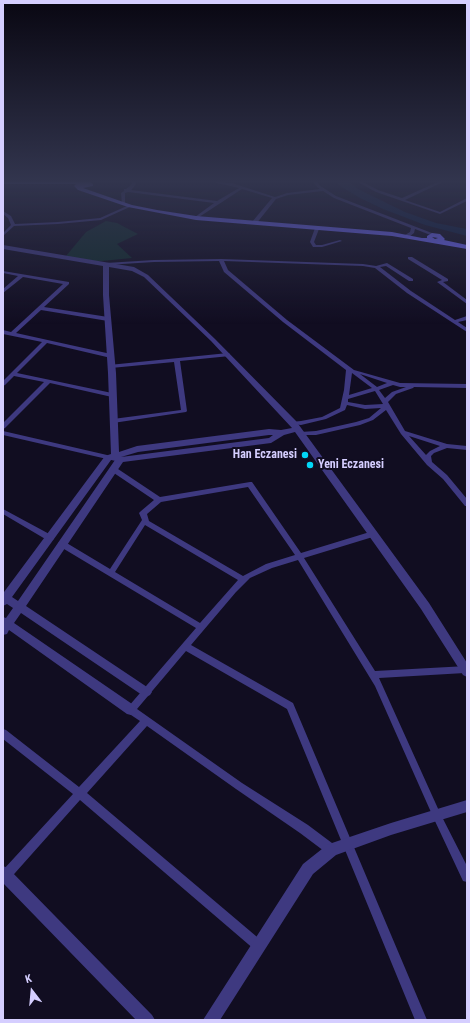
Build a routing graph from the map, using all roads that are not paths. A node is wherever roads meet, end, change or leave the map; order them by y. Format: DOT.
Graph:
graph roads {
  1 [pos="413,228"];
  2 [pos="317,229"];
  3 [pos="415,229"];
  4 [pos="407,236"];
  5 [pos="434,238"];
  6 [pos="340,241"];
  7 [pos="3,247"];
  8 [pos="467,247"];
  9 [pos="410,258"];
  10 [pos="221,260"];
  11 [pos="106,264"];
  12 [pos="376,267"];
  13 [pos="3,272"];
  14 [pos="22,275"];
  15 [pos="411,280"];
  16 [pos="3,292"];
  17 [pos="467,302"];
  18 [pos="41,308"];
  19 [pos="467,318"];
  20 [pos="108,319"];
  21 [pos="454,321"];
  22 [pos="467,330"];
  23 [pos="3,332"];
  24 [pos="12,334"];
  25 [pos="46,341"];
  26 [pos="228,355"];
  27 [pos="111,356"];
  28 [pos="176,360"];
  29 [pos="112,366"];
  30 [pos="349,370"];
  31 [pos="14,374"];
  32 [pos="48,382"];
  33 [pos="392,383"];
  34 [pos="3,384"];
  35 [pos="417,385"];
  36 [pos="467,386"];
  37 [pos="376,389"];
  38 [pos="112,395"];
  39 [pos="345,401"];
  40 [pos="388,406"];
  41 [pos="113,421"];
  42 [pos="3,427"];
  43 [pos="297,429"];
  44 [pos="403,432"];
  45 [pos="3,433"];
  46 [pos="446,446"];
  47 [pos="467,448"];
  48 [pos="115,458"];
  49 [pos="429,463"];
  50 [pos="113,469"];
  51 [pos="159,500"];
  52 [pos="467,504"];
  53 [pos="3,511"];
  54 [pos="145,520"];
  55 [pos="374,534"];
  56 [pos="50,538"];
  57 [pos="62,544"];
  58 [pos="300,557"];
  59 [pos="112,573"];
  60 [pos="244,580"];
  61 [pos="4,598"];
  62 [pos="20,606"];
  63 [pos="5,625"];
  64 [pos="201,627"];
  65 [pos="185,646"];
  66 [pos="466,670"];
  67 [pos="372,675"];
  68 [pos="146,692"];
  69 [pos="131,710"];
  70 [pos="146,721"];
  71 [pos="3,733"];
  72 [pos="79,793"];
  73 [pos="467,806"];
  74 [pos="437,816"];
  75 [pos="349,844"];
  76 [pos="332,850"];
  77 [pos="4,875"];
  78 [pos="467,877"];
  79 [pos="259,946"];
  80 [pos="147,1020"];
  81 [pos="211,1020"];
  82 [pos="421,1020"];
  1 -- 4 [label="street"];
  2 -- 4 [label="main road"];
  2 -- 6 [label="street"];
  3 -- 5 [label="street"];
  4 -- 5 [label="main road"];
  5 -- 8 [label="main road"];
  7 -- 11 [label="street"];
  9 -- 17 [label="street"];
  10 -- 11 [label="street"];
  10 -- 12 [label="street"];
  10 -- 30 [label="street"];
  11 -- 20 [label="street"];
  11 -- 26 [label="street"];
  12 -- 15 [label="street"];
  12 -- 21 [label="street"];
  13 -- 14 [label="street"];
  14 -- 16 [label="street"];
  14 -- 18 [label="street"];
  18 -- 20 [label="street"];
  18 -- 24 [label="street"];
  19 -- 21 [label="street"];
  20 -- 27 [label="street"];
  21 -- 22 [label="street"];
  23 -- 24 [label="street"];
  24 -- 25 [label="street"];
  25 -- 27 [label="street"];
  25 -- 31 [label="street"];
  26 -- 28 [label="street"];
  26 -- 43 [label="street"];
  27 -- 29 [label="street"];
  28 -- 29 [label="street"];
  28 -- 41 [label="street"];
  29 -- 38 [label="street"];
  30 -- 33 [label="street"];
  30 -- 37 [label="street"];
  30 -- 39 [label="street"];
  31 -- 32 [label="street"];
  31 -- 34 [label="street"];
  32 -- 38 [label="street"];
  32 -- 42 [label="street"];
  33 -- 35 [label="street"];
  33 -- 37 [label="street"];
  35 -- 36 [label="street"];
  35 -- 40 [label="street"];
  37 -- 39 [label="street"];
  37 -- 40 [label="street"];
  38 -- 41 [label="street"];
  39 -- 40 [label="street"];
  39 -- 43 [label="street"];
  40 -- 43 [label="street"];
  40 -- 44 [label="street"];
  41 -- 48 [label="street"];
  43 -- 48 [label="street"];
  43 -- 55 [label="street"];
  44 -- 46 [label="street"];
  44 -- 49 [label="street"];
  45 -- 48 [label="street"];
  46 -- 47 [label="street"];
  46 -- 49 [label="street"];
  48 -- 50 [label="street"];
  48 -- 56 [label="street"];
  49 -- 52 [label="street"];
  50 -- 51 [label="street"];
  50 -- 57 [label="street"];
  51 -- 54 [label="street"];
  51 -- 58 [label="street"];
  53 -- 56 [label="street"];
  54 -- 59 [label="street"];
  54 -- 60 [label="street"];
  55 -- 58 [label="street"];
  55 -- 66 [label="street"];
  56 -- 61 [label="street"];
  57 -- 59 [label="street"];
  57 -- 62 [label="street"];
  58 -- 60 [label="street"];
  58 -- 67 [label="street"];
  59 -- 64 [label="street"];
  60 -- 64 [label="street"];
  61 -- 62 [label="street"];
  62 -- 63 [label="street"];
  62 -- 68 [label="street"];
  63 -- 69 [label="street"];
  64 -- 65 [label="street"];
  65 -- 68 [label="street"];
  65 -- 75 [label="street"];
  66 -- 67 [label="street"];
  67 -- 74 [label="street"];
  68 -- 69 [label="street"];
  69 -- 70 [label="street"];
  70 -- 72 [label="street"];
  70 -- 76 [label="street"];
  71 -- 72 [label="street"];
  72 -- 77 [label="street"];
  72 -- 79 [label="street"];
  73 -- 74 [label="street"];
  74 -- 75 [label="street"];
  74 -- 78 [label="street"];
  75 -- 76 [label="street"];
  75 -- 82 [label="street"];
  76 -- 79 [label="street"];
  77 -- 80 [label="street"];
  79 -- 81 [label="street"];
}
